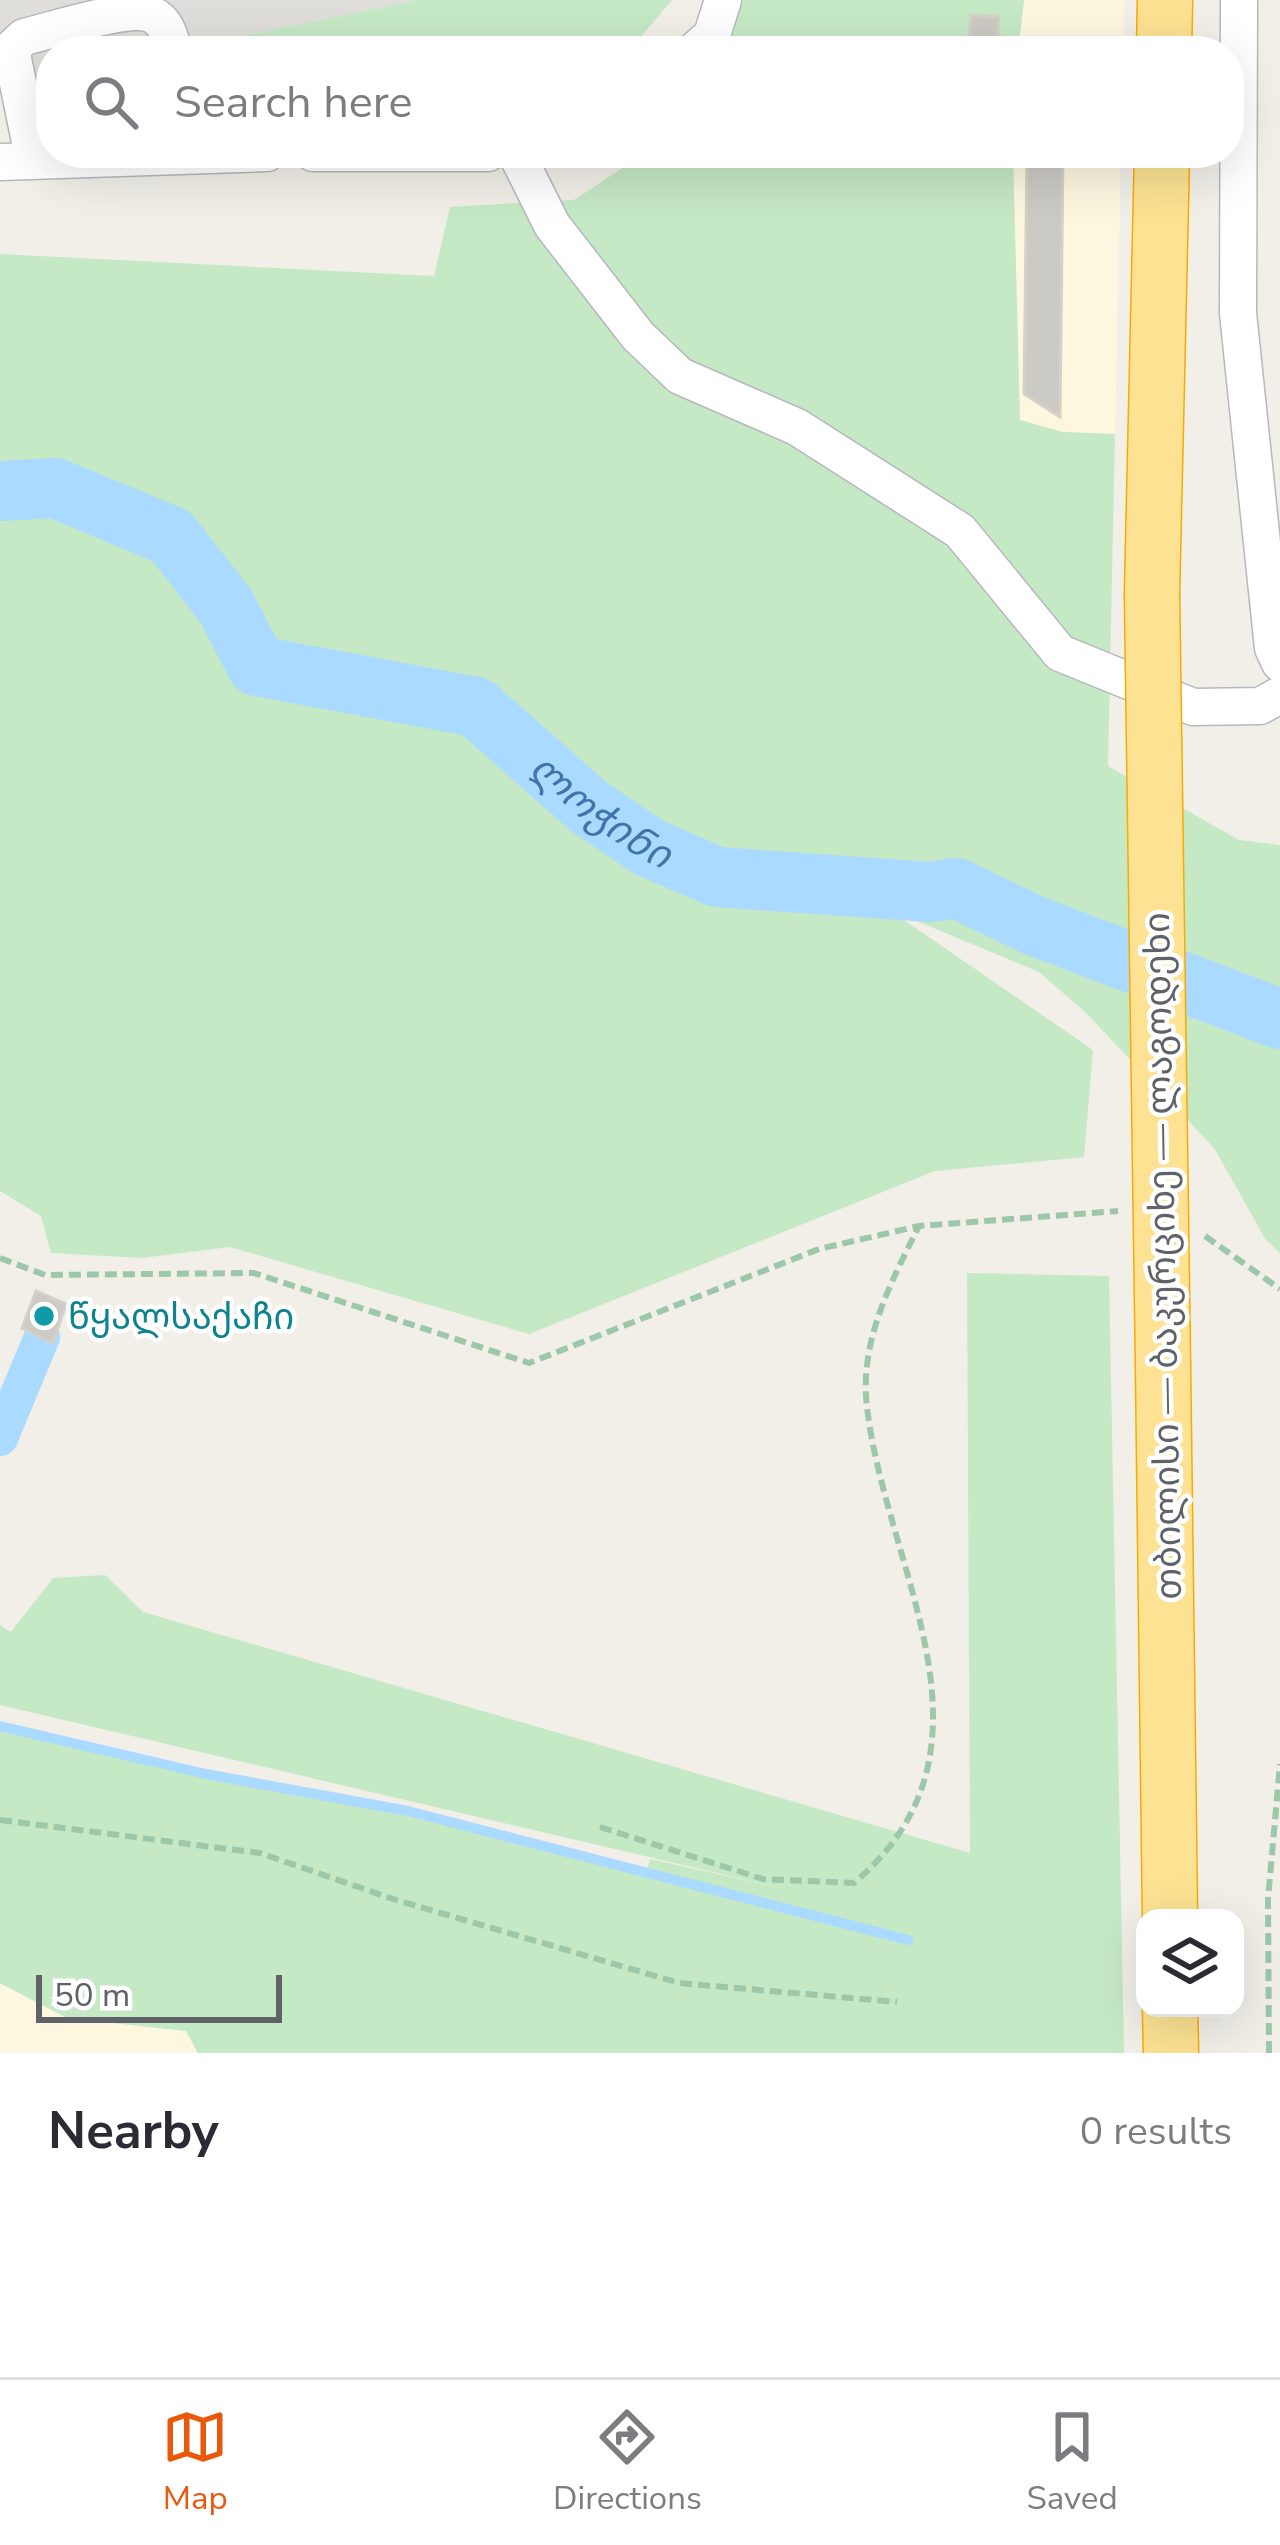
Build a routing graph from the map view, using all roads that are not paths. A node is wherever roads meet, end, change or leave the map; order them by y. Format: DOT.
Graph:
graph roads {
  1 [pos="723,0"];
  2 [pos="1165,0"];
  3 [pos="1239,0"];
  4 [pos="170,36"];
  5 [pos="711,36"];
  6 [pos="1164,36"];
  7 [pos="1239,36"];
  8 [pos="17,161"];
  9 [pos="523,168"];
  10 [pos="1162,168"];
  11 [pos="1238,168"];
  12 [pos="1280,663"];
  13 [pos="1280,694"];
  14 [pos="1170,1909"];
  15 [pos="1170,2017"];
  16 [pos="1171,2053"];
  1 -- 5 [label="lane"];
  2 -- 6 [label="highway"];
  3 -- 7 [label="lane"];
  4 -- 8 [label="lane"];
  9 -- 13 [label="lane"];
  10 -- 14 [label="highway, თბილისი — ბაკურციხე — ლაგოდეხი, bridge"];
  11 -- 12 [label="lane"];
  15 -- 16 [label="highway"];
}
